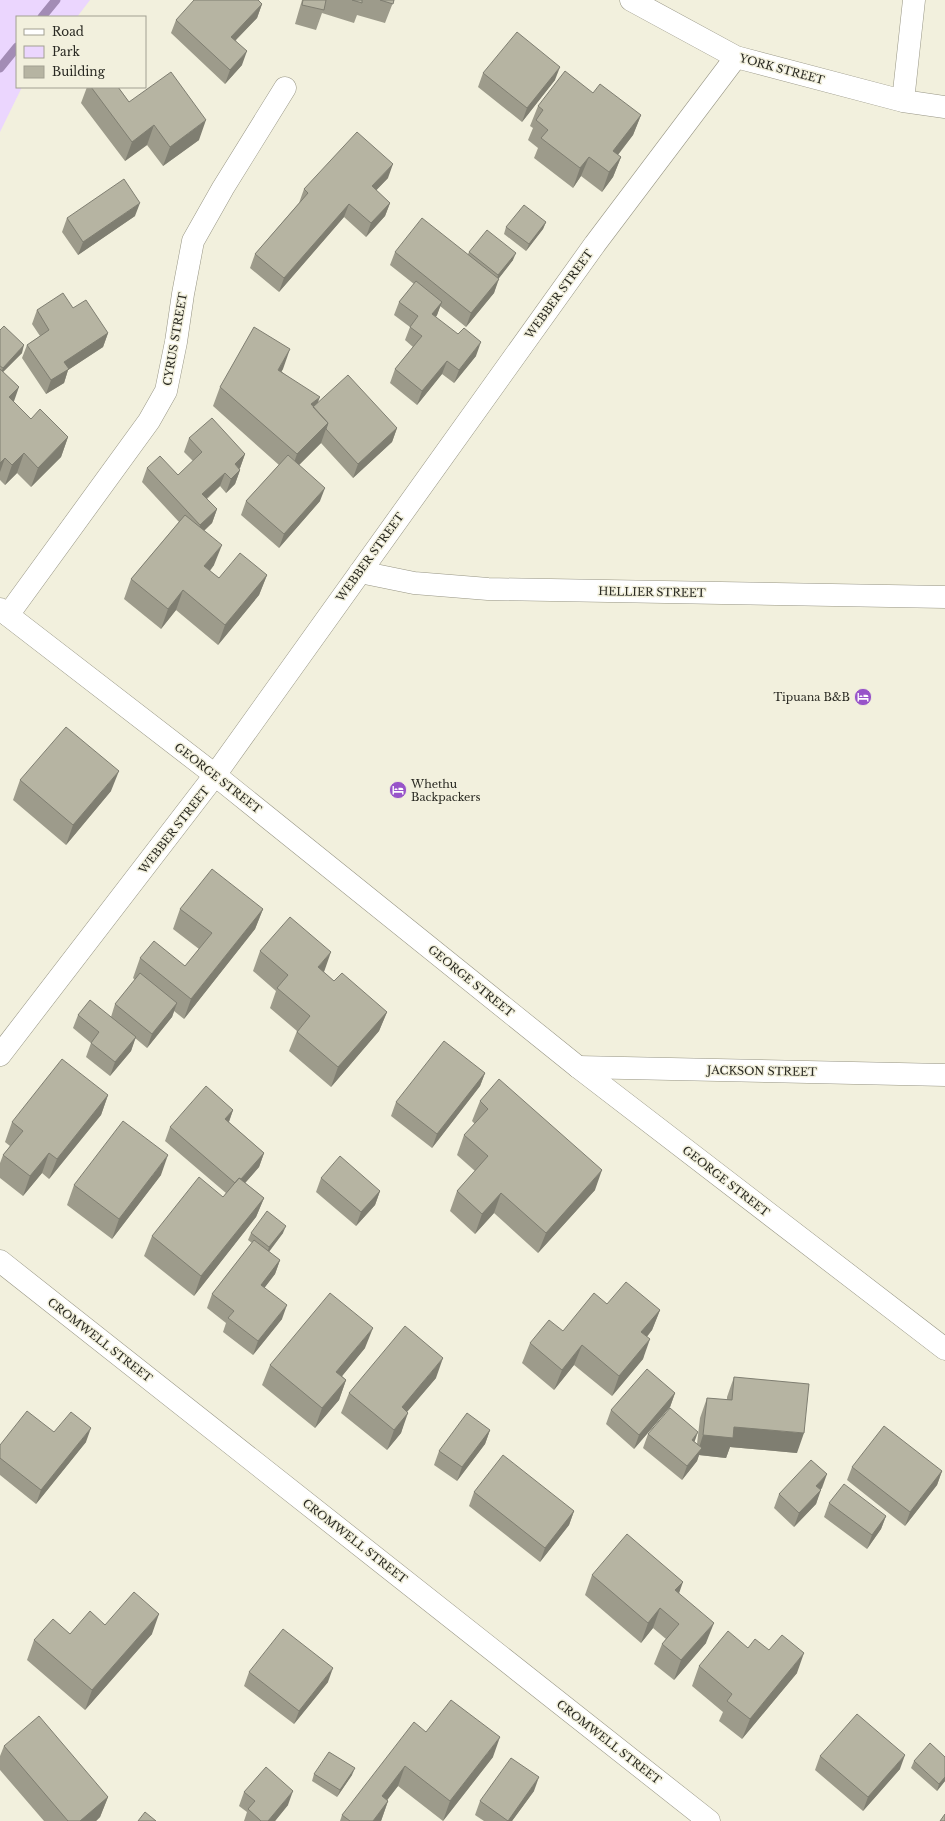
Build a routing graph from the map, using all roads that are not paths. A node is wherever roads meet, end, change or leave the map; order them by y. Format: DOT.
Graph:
graph roads {
  1 [pos="630,0"];
  2 [pos="914,0"];
  3 [pos="736,56"];
  4 [pos="285,88"];
  5 [pos="903,102"];
  6 [pos="945,107"];
  7 [pos="360,572"];
  8 [pos="945,597"];
  9 [pos="4,612"];
  10 [pos="215,775"];
  11 [pos="0,1055"];
  12 [pos="578,1067"];
  13 [pos="945,1075"];
  14 [pos="0,1261"];
  15 [pos="945,1349"];
  16 [pos="709,1821"];
  1 -- 3 [label="street, YORK STREET"];
  2 -- 5 [label="street"];
  3 -- 5 [label="street, YORK STREET"];
  3 -- 7 [label="street, WEBBER STREET"];
  4 -- 9 [label="street, CYRUS STREET"];
  5 -- 6 [label="street, YORK STREET"];
  7 -- 8 [label="street, HELLIER STREET"];
  7 -- 10 [label="street, WEBBER STREET"];
  9 -- 10 [label="street, GEORGE STREET"];
  10 -- 11 [label="street, WEBBER STREET"];
  10 -- 12 [label="street, GEORGE STREET"];
  12 -- 13 [label="street, JACKSON STREET"];
  12 -- 15 [label="street, GEORGE STREET"];
  14 -- 16 [label="street, CROMWELL STREET"];
}
